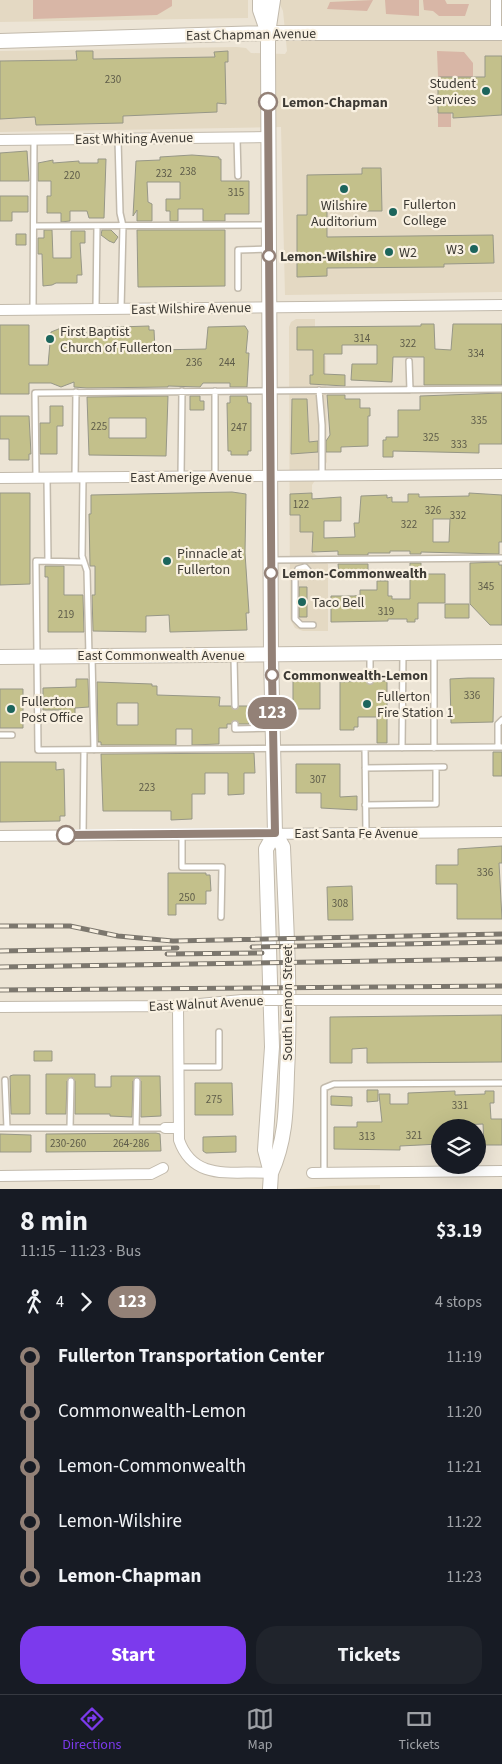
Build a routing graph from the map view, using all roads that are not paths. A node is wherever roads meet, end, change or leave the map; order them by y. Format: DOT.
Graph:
graph roads {
  1 [pos="260,0"];
  2 [pos="273,0"];
  3 [pos="496,0"];
  4 [pos="268,33"];
  5 [pos="499,33"];
  6 [pos="0,41"];
  7 [pos="237,137"];
  8 [pos="269,137"];
  9 [pos="34,139"];
  10 [pos="118,139"];
  11 [pos="0,140"];
  12 [pos="238,176"];
  13 [pos="269,225"];
  14 [pos="34,226"];
  15 [pos="97,226"];
  16 [pos="123,226"];
  17 [pos="269,249"];
  18 [pos="238,288"];
  19 [pos="502,305"];
  20 [pos="270,306"];
  21 [pos="33,309"];
  22 [pos="96,309"];
  23 [pos="121,309"];
  24 [pos="0,310"];
  25 [pos="409,361"];
  26 [pos="502,389"];
  27 [pos="319,390"];
  28 [pos="410,390"];
  29 [pos="215,391"];
  30 [pos="270,391"];
  31 [pos="76,392"];
  32 [pos="182,392"];
  33 [pos="502,474"];
  34 [pos="215,476"];
  35 [pos="270,476"];
  36 [pos="322,476"];
  37 [pos="79,477"];
  38 [pos="181,477"];
  39 [pos="0,478"];
  40 [pos="42,478"];
  41 [pos="502,558"];
  42 [pos="271,560"];
  43 [pos="48,561"];
  44 [pos="84,562"];
  45 [pos="313,576"];
  46 [pos="313,625"];
  47 [pos="502,652"];
  48 [pos="370,653"];
  49 [pos="403,653"];
  50 [pos="434,653"];
  51 [pos="271,654"];
  52 [pos="234,655"];
  53 [pos="36,656"];
  54 [pos="90,656"];
  55 [pos="0,657"];
  56 [pos="370,681"];
  57 [pos="235,706"];
  58 [pos="502,720"];
  59 [pos="235,724"];
  60 [pos="272,728"];
  61 [pos="0,735"];
  62 [pos="12,735"];
  63 [pos="500,747"];
  64 [pos="273,748"];
  65 [pos="365,748"];
  66 [pos="402,748"];
  67 [pos="434,748"];
  68 [pos="84,750"];
  69 [pos="94,750"];
  70 [pos="365,768"];
  71 [pos="436,768"];
  72 [pos="444,768"];
  73 [pos="366,805"];
  74 [pos="502,832"];
  75 [pos="275,833"];
  76 [pos="366,833"];
  77 [pos="182,834"];
  78 [pos="83,835"];
  79 [pos="0,836"];
  80 [pos="222,917"];
  81 [pos="502,1000"];
  82 [pos="178,1006"];
  83 [pos="0,1007"];
  84 [pos="219,1032"];
  85 [pos="178,1067"];
  86 [pos="5,1080"];
  87 [pos="71,1080"];
  88 [pos="137,1081"];
  89 [pos="502,1083"];
  90 [pos="0,1128"];
  91 [pos="7,1128"];
  92 [pos="70,1128"];
  93 [pos="136,1128"];
  94 [pos="165,1128"];
  95 [pos="179,1128"];
  96 [pos="163,1168"];
  97 [pos="502,1170"];
  98 [pos="312,1173"];
  99 [pos="324,1173"];
  100 [pos="271,1174"];
  101 [pos="0,1176"];
  102 [pos="270,1189"];
  1 -- 4 [label="street"];
  2 -- 4 [label="street"];
  3 -- 5 [label="street"];
  4 -- 5 [label="street, East Chapman Avenue"];
  4 -- 6 [label="street, East Chapman Avenue"];
  4 -- 8 [label="street, South Lemon Street"];
  7 -- 8 [label="street, East Whiting Avenue"];
  7 -- 10 [label="street, East Whiting Avenue"];
  7 -- 12 [label="lane"];
  8 -- 13 [label="street, South Lemon Street"];
  9 -- 10 [label="street, East Whiting Avenue"];
  9 -- 11 [label="street, East Whiting Avenue"];
  9 -- 14 [label="lane"];
  10 -- 16 [label="lane"];
  13 -- 16 [label="lane"];
  13 -- 17 [label="street, South Lemon Street"];
  14 -- 15 [label="lane"];
  14 -- 21 [label="lane"];
  15 -- 16 [label="lane"];
  15 -- 22 [label="lane"];
  16 -- 23 [label="lane"];
  17 -- 18 [label="lane"];
  17 -- 20 [label="street, South Lemon Street"];
  19 -- 20 [label="street, East Wilshire Avenue"];
  20 -- 23 [label="street, East Wilshire Avenue"];
  20 -- 30 [label="street, South Lemon Street"];
  21 -- 22 [label="street, East Wilshire Avenue"];
  21 -- 24 [label="street, East Wilshire Avenue"];
  22 -- 23 [label="street, East Wilshire Avenue"];
  25 -- 28 [label="lane"];
  26 -- 28 [label="lane"];
  27 -- 28 [label="lane"];
  27 -- 30 [label="lane"];
  27 -- 36 [label="lane"];
  29 -- 30 [label="lane"];
  29 -- 32 [label="lane"];
  29 -- 34 [label="lane"];
  30 -- 35 [label="street, South Lemon Street"];
  31 -- 32 [label="lane"];
  31 -- 37 [label="lane"];
  31 -- 40 [label="lane"];
  32 -- 38 [label="lane"];
  33 -- 36 [label="street, East Amerige Avenue"];
  34 -- 35 [label="street, East Amerige Avenue"];
  34 -- 38 [label="street, East Amerige Avenue"];
  35 -- 36 [label="street, East Amerige Avenue"];
  35 -- 42 [label="street, South Lemon Street"];
  37 -- 38 [label="street, East Amerige Avenue"];
  37 -- 40 [label="street, East Amerige Avenue"];
  37 -- 44 [label="lane"];
  39 -- 40 [label="street, East Amerige Avenue"];
  40 -- 43 [label="lane"];
  41 -- 42 [label="lane"];
  42 -- 51 [label="street, South Lemon Street"];
  43 -- 44 [label="lane"];
  43 -- 53 [label="lane"];
  44 -- 54 [label="lane"];
  45 -- 46 [label="lane"];
  47 -- 50 [label="street, East Commonwealth Avenue"];
  48 -- 49 [label="street, East Commonwealth Avenue"];
  48 -- 51 [label="street, East Commonwealth Avenue"];
  48 -- 56 [label="lane"];
  49 -- 50 [label="street, East Commonwealth Avenue"];
  49 -- 66 [label="lane"];
  50 -- 67 [label="lane"];
  51 -- 52 [label="street, East Commonwealth Avenue"];
  51 -- 60 [label="street, South Lemon Street"];
  52 -- 54 [label="street, East Commonwealth Avenue"];
  52 -- 57 [label="lane"];
  53 -- 54 [label="street, East Commonwealth Avenue"];
  53 -- 55 [label="street, East Commonwealth Avenue"];
  53 -- 68 [label="lane"];
  54 -- 69 [label="lane"];
  58 -- 63 [label="lane"];
  59 -- 60 [label="lane"];
  60 -- 64 [label="street, South Lemon Street"];
  61 -- 62 [label="lane"];
  63 -- 67 [label="lane"];
  64 -- 65 [label="lane"];
  64 -- 69 [label="lane"];
  64 -- 75 [label="street, South Lemon Street"];
  65 -- 66 [label="lane"];
  65 -- 70 [label="lane"];
  66 -- 67 [label="lane"];
  68 -- 69 [label="lane"];
  68 -- 78 [label="lane"];
  70 -- 71 [label="lane"];
  70 -- 73 [label="lane"];
  71 -- 72 [label="lane"];
  71 -- 73 [label="lane"];
  73 -- 76 [label="lane"];
  74 -- 76 [label="street, East Santa Fe Avenue"];
  75 -- 76 [label="street, East Santa Fe Avenue"];
  75 -- 77 [label="street, East Santa Fe Avenue"];
  75 -- 100 [label="street, South Lemon Street"];
  77 -- 78 [label="street, East Santa Fe Avenue"];
  77 -- 80 [label="lane"];
  78 -- 79 [label="street, East Santa Fe Avenue"];
  81 -- 82 [label="street, East Walnut Avenue, bridge"];
  82 -- 83 [label="street, East Walnut Avenue"];
  82 -- 85 [label="street"];
  84 -- 85 [label="lane"];
  85 -- 95 [label="street"];
  86 -- 91 [label="lane"];
  87 -- 92 [label="lane"];
  88 -- 93 [label="lane"];
  89 -- 99 [label="lane"];
  90 -- 91 [label="lane"];
  91 -- 92 [label="lane"];
  92 -- 93 [label="lane"];
  93 -- 94 [label="lane"];
  94 -- 95 [label="street"];
  95 -- 100 [label="street"];
  96 -- 101 [label="street"];
  97 -- 99 [label="street"];
  98 -- 99 [label="street"];
  100 -- 102 [label="street, South Lemon Street"];
}
